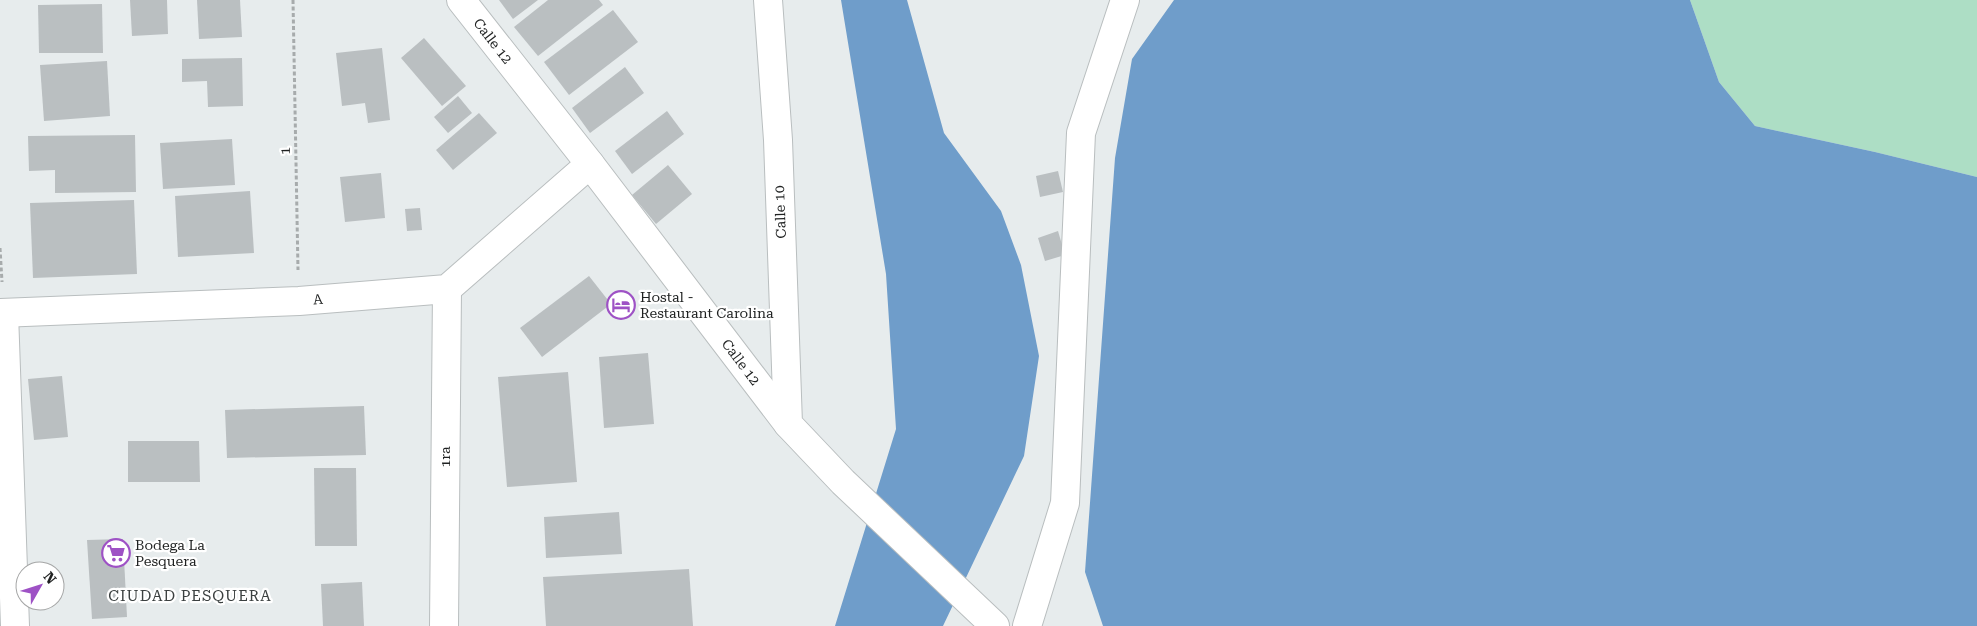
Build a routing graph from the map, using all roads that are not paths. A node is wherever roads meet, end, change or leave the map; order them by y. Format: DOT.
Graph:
graph roads {
  1 [pos="461,0"];
  2 [pos="768,0"];
  3 [pos="1125,0"];
  4 [pos="590,164"];
  5 [pos="447,289"];
  6 [pos="2,313"];
  7 [pos="788,424"];
  8 [pos="987,620"];
  9 [pos="14,626"];
  10 [pos="444,626"];
  11 [pos="1027,626"];
  1 -- 4 [label="street, Calle 12"];
  2 -- 7 [label="street, Calle 10"];
  3 -- 11 [label="street"];
  4 -- 5 [label="street"];
  4 -- 7 [label="street, Calle 12"];
  5 -- 6 [label="street, A"];
  5 -- 10 [label="street, 1ra"];
  6 -- 9 [label="street"];
  7 -- 8 [label="street, Calle 12"];
}
